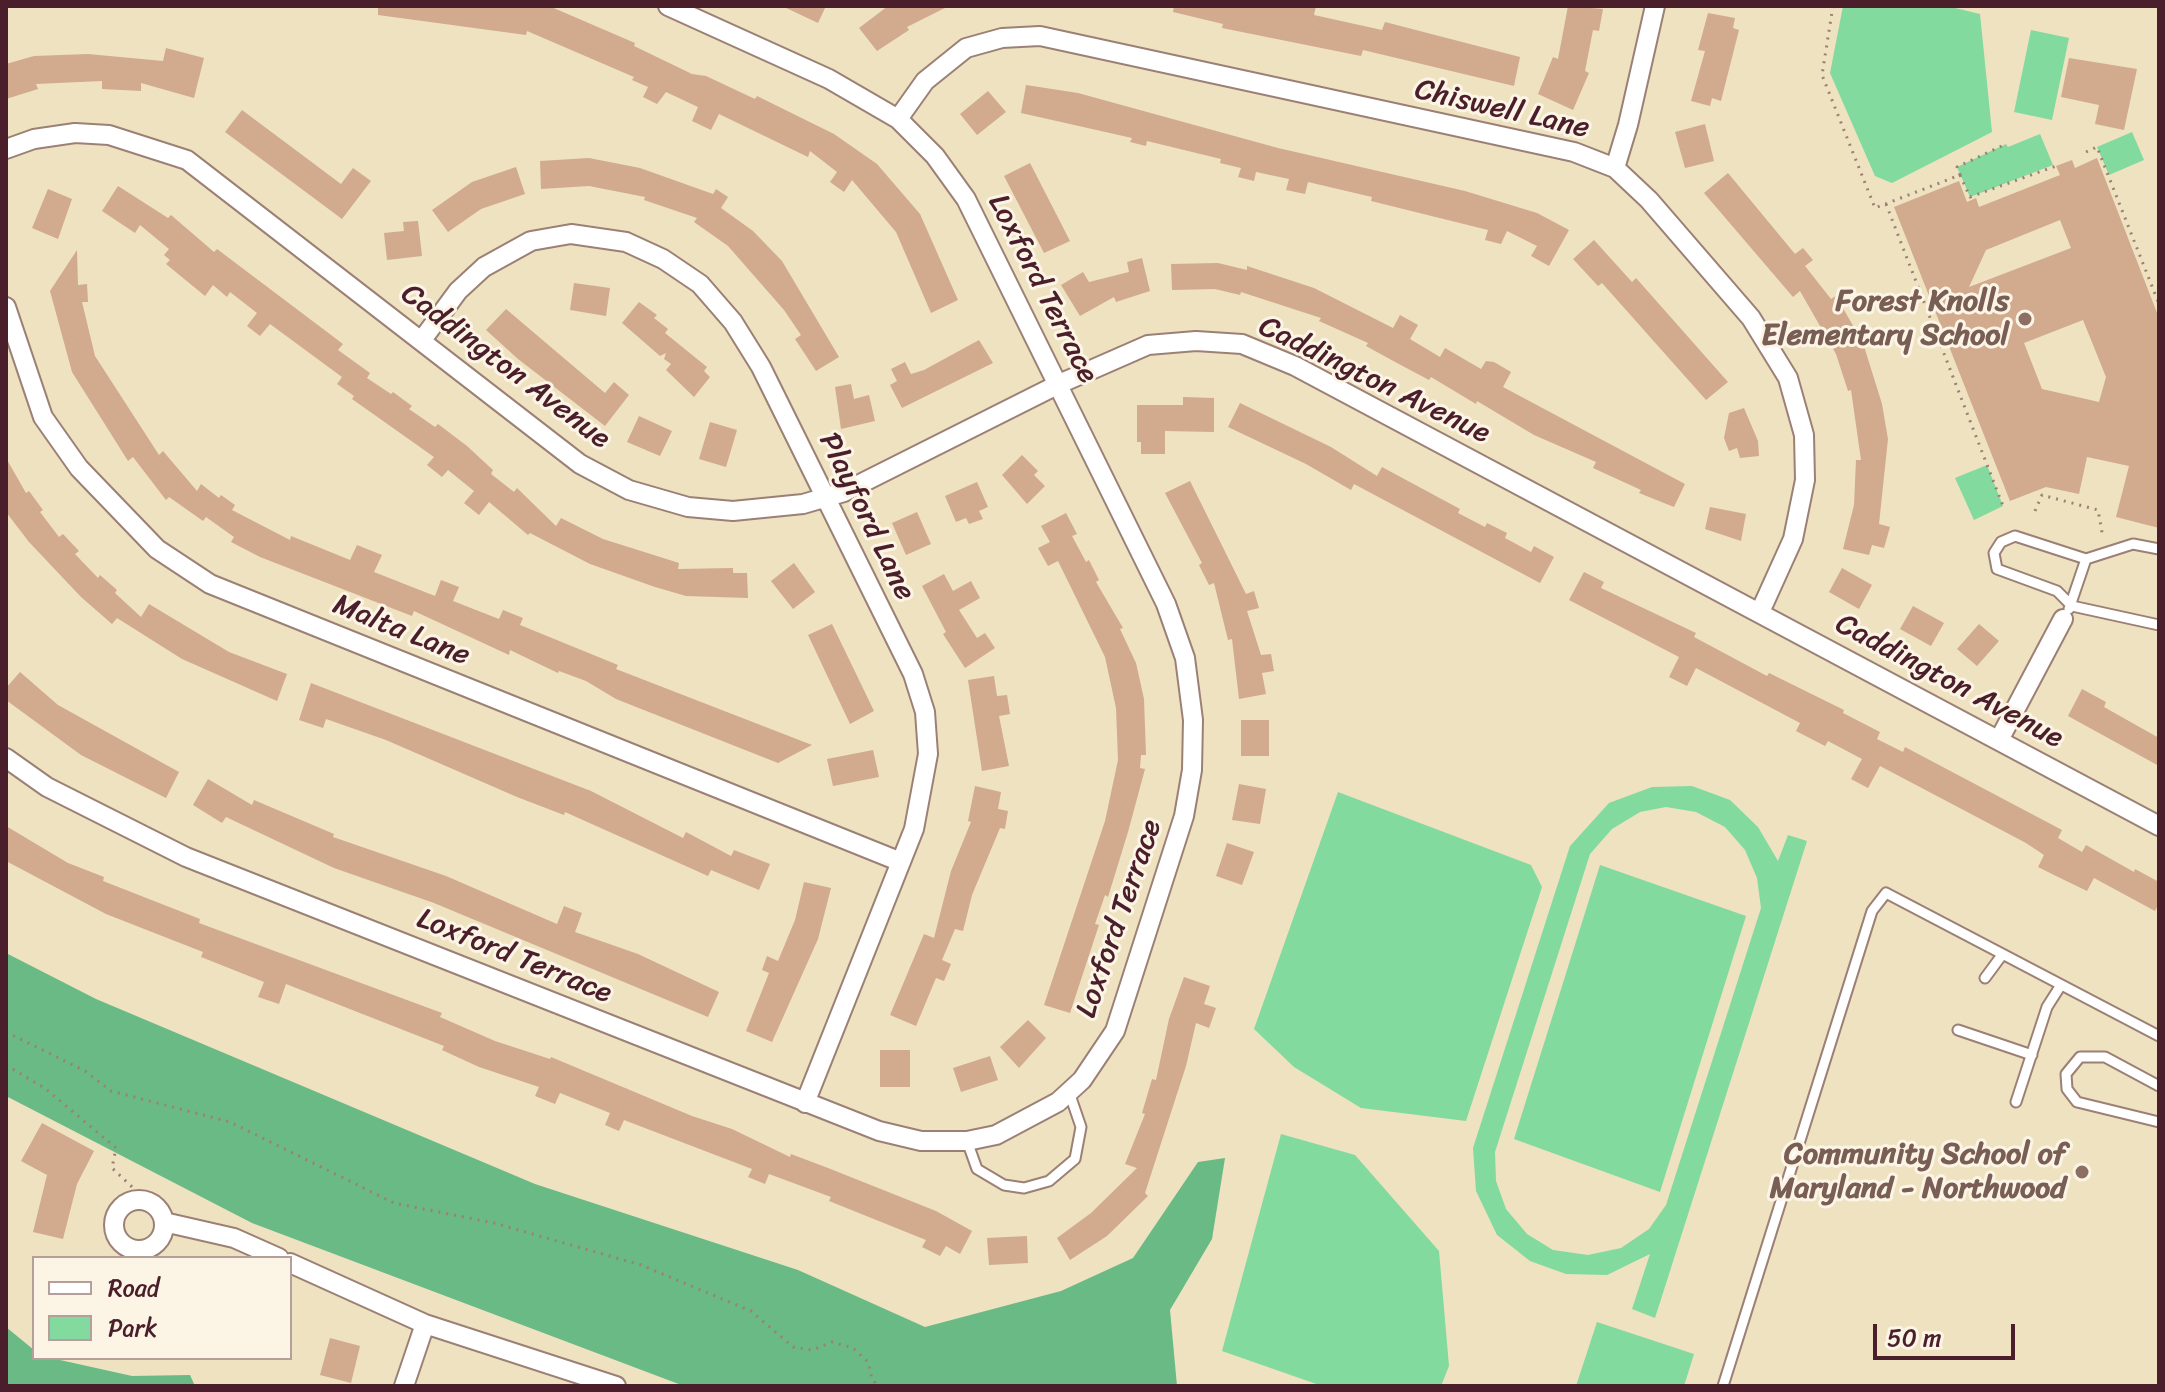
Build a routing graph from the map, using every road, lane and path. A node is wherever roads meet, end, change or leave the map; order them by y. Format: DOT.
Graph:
graph roads {
  1 [pos="668,6"];
  2 [pos="1655,6"];
  3 [pos="1833,6"];
  4 [pos="898,119"];
  5 [pos="2006,144"];
  6 [pos="6,149"];
  7 [pos="2086,152"];
  8 [pos="2056,166"];
  9 [pos="1615,168"];
  10 [pos="1960,175"];
  11 [pos="1886,204"];
  12 [pos="2159,304"];
  13 [pos="6,307"];
  14 [pos="422,340"];
  15 [pos="1059,384"];
  16 [pos="825,497"];
  17 [pos="2003,506"];
  18 [pos="2035,511"];
  19 [pos="2103,540"];
  20 [pos="2159,549"];
  21 [pos="2086,559"];
  22 [pos="1760,612"];
  23 [pos="2067,612"];
  24 [pos="2159,625"];
  25 [pos="1999,740"];
  26 [pos="6,758"];
  27 [pos="2159,826"];
  28 [pos="901,862"];
  29 [pos="2002,955"];
  30 [pos="1985,978"];
  31 [pos="2061,985"];
  32 [pos="1958,1030"];
  33 [pos="6,1032"];
  34 [pos="2159,1036"];
  35 [pos="2032,1055"];
  36 [pos="6,1065"];
  37 [pos="2159,1086"];
  38 [pos="1069,1092"];
  39 [pos="2016,1102"];
  40 [pos="805,1103"];
  41 [pos="2159,1122"];
  42 [pos="967,1141"];
  43 [pos="146,1200"];
  44 [pos="164,1222"];
  45 [pos="274,1256"];
  46 [pos="292,1264"];
  47 [pos="425,1324"];
  48 [pos="404,1386"];
  49 [pos="616,1386"];
  50 [pos="878,1386"];
  51 [pos="1723,1386"];
  1 -- 4 [label="street, Loxford Terrace"];
  2 -- 9 [label="street"];
  3 -- 11 [label="path"];
  4 -- 9 [label="street, Chiswell Lane"];
  4 -- 15 [label="street, Loxford Terrace"];
  5 -- 10 [label="path"];
  6 -- 14 [label="street, Caddington Avenue"];
  7 -- 12 [label="path"];
  8 -- 10 [label="path"];
  9 -- 22 [label="street, Chiswell Lane"];
  10 -- 11 [label="path"];
  11 -- 17 [label="path"];
  13 -- 28 [label="street, Malta Lane"];
  14 -- 16 [label="street, Caddington Avenue"];
  14 -- 16 [label="street, Playford Lane"];
  15 -- 16 [label="street, Caddington Avenue"];
  15 -- 22 [label="street, Caddington Avenue"];
  15 -- 38 [label="street, Loxford Terrace"];
  16 -- 28 [label="street, Playford Lane"];
  18 -- 19 [label="path"];
  20 -- 21 [label="lane"];
  21 -- 23 [label="lane"];
  21 -- 23 [label="lane"];
  22 -- 25 [label="street, Caddington Avenue"];
  23 -- 24 [label="lane"];
  23 -- 25 [label="street"];
  25 -- 27 [label="street, Caddington Avenue"];
  26 -- 40 [label="street, Loxford Terrace"];
  28 -- 40 [label="street, Playford Lane"];
  29 -- 30 [label="lane"];
  29 -- 31 [label="lane"];
  29 -- 51 [label="lane"];
  31 -- 34 [label="lane"];
  31 -- 35 [label="lane"];
  32 -- 35 [label="lane"];
  33 -- 50 [label="path"];
  35 -- 39 [label="lane"];
  36 -- 43 [label="path"];
  37 -- 41 [label="lane"];
  38 -- 42 [label="street, Loxford Terrace"];
  38 -- 42 [label="lane"];
  40 -- 42 [label="street, Loxford Terrace"];
  43 -- 44 [label="street"];
  43 -- 44 [label="street"];
  44 -- 45 [label="street"];
  46 -- 47 [label="street"];
  47 -- 48 [label="street"];
  47 -- 49 [label="street"];
}
